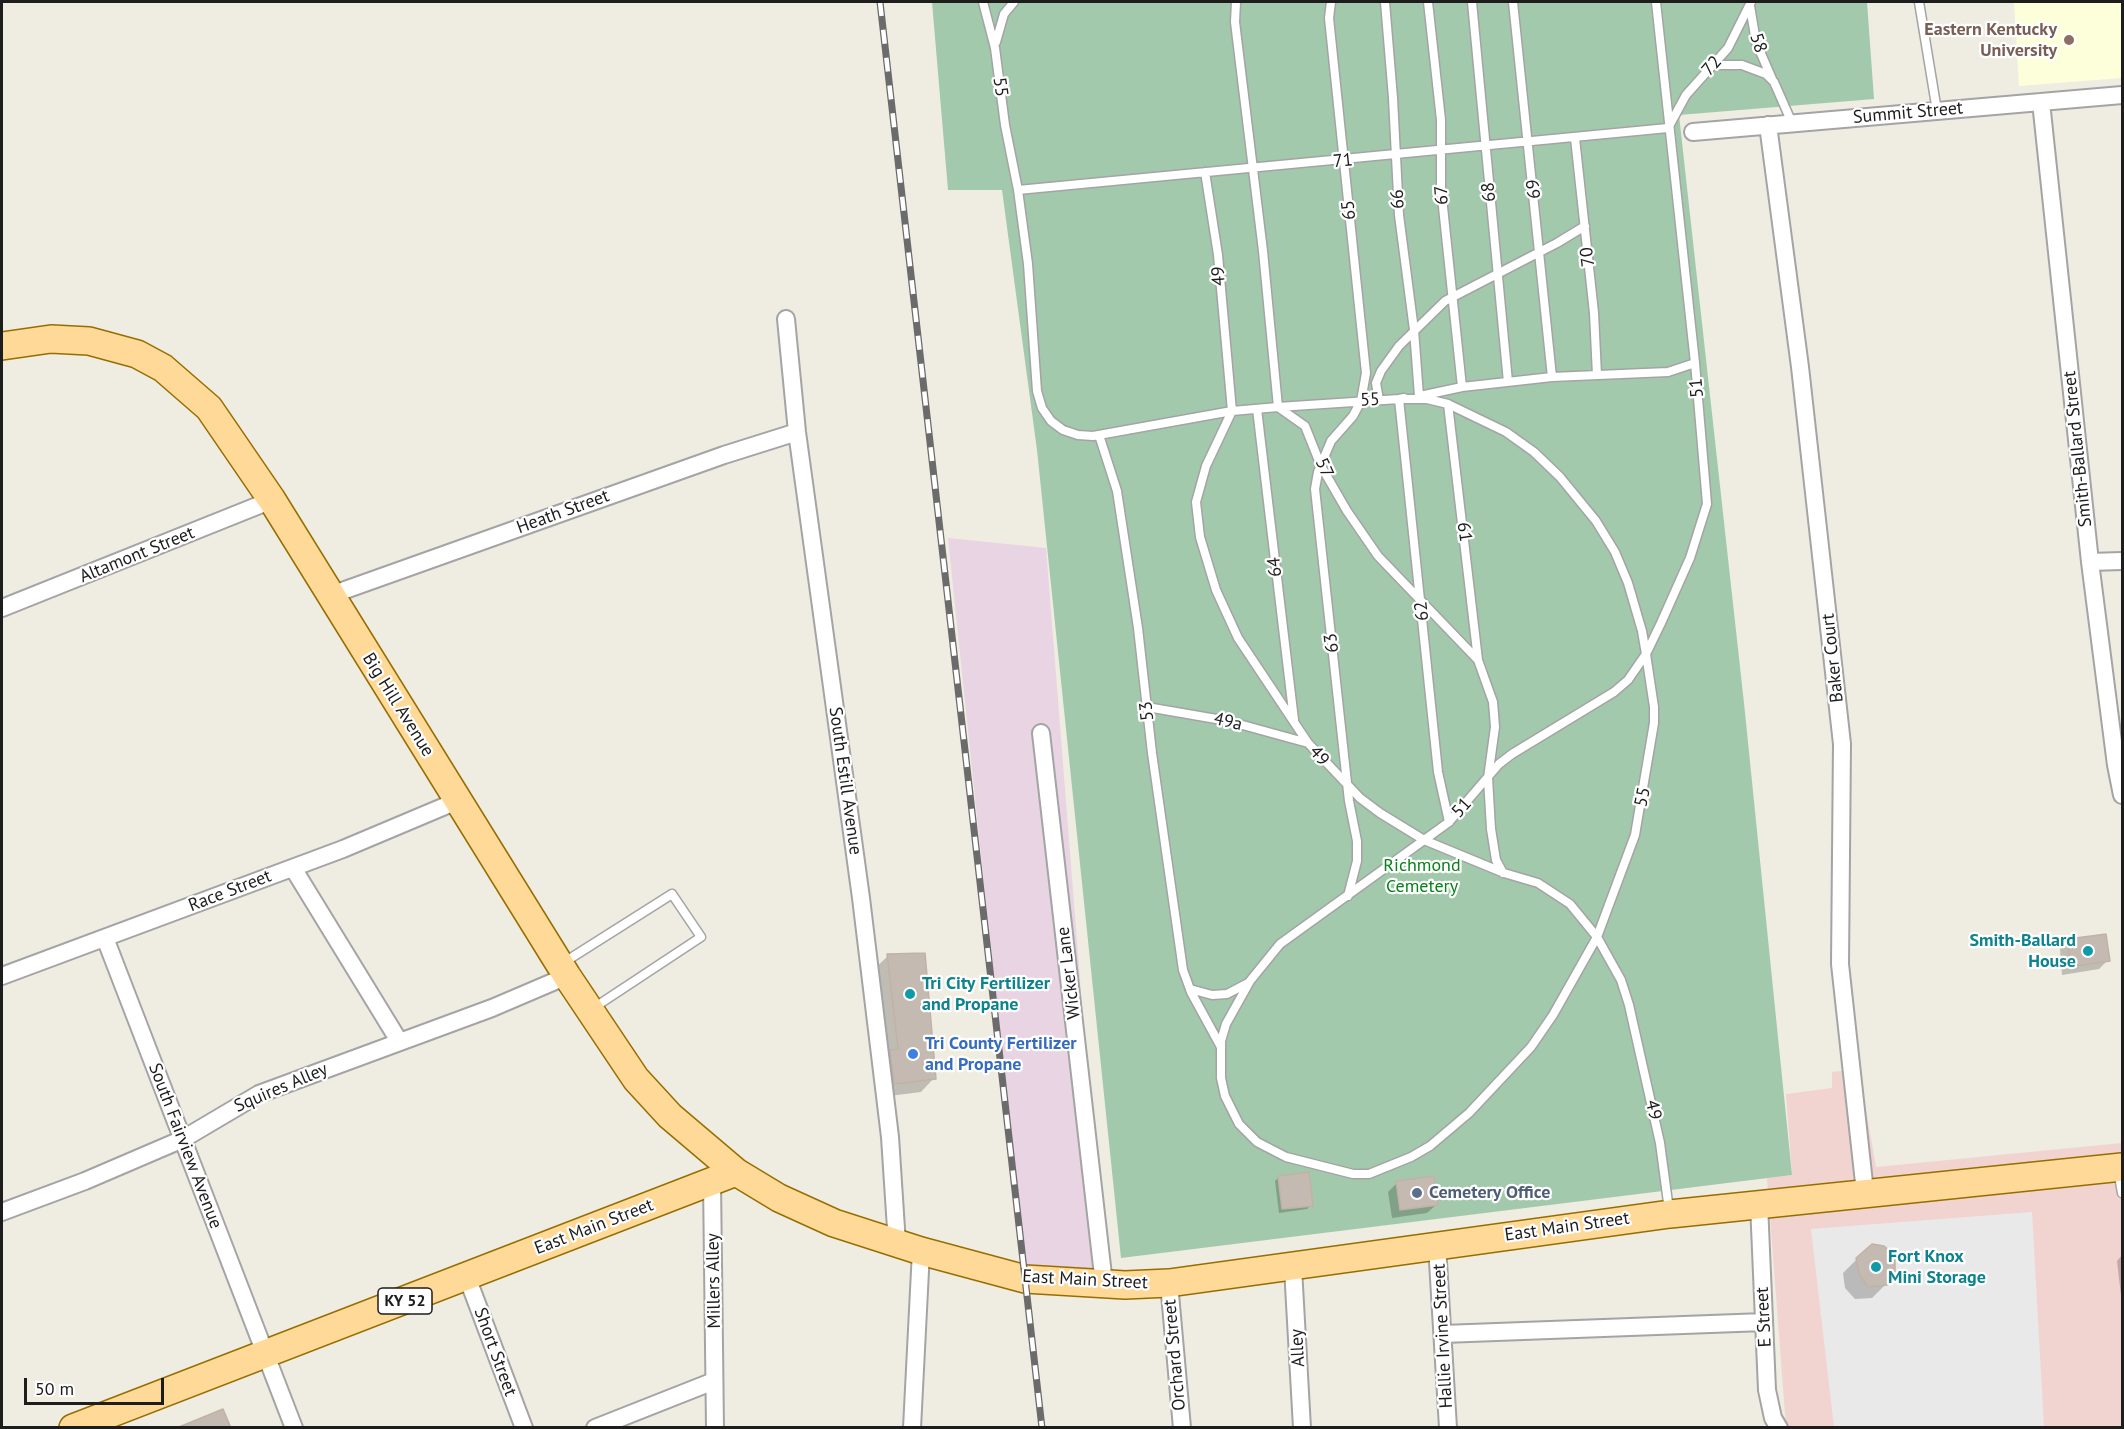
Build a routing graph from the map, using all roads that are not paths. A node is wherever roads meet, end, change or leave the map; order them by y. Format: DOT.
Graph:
graph roads {
  1 [pos="983,2"];
  2 [pos="1014,2"];
  3 [pos="1231,2"];
  4 [pos="1236,2"];
  5 [pos="1325,2"];
  6 [pos="1331,2"];
  7 [pos="1384,2"];
  8 [pos="1428,2"];
  9 [pos="1472,2"];
  10 [pos="1514,2"];
  11 [pos="1656,2"];
  12 [pos="1751,2"];
  13 [pos="1919,2"];
  14 [pos="1329,18"];
  15 [pos="1236,22"];
  16 [pos="995,48"];
  17 [pos="1714,65"];
  18 [pos="1774,82"];
  19 [pos="2122,95"];
  20 [pos="2041,102"];
  21 [pos="1937,111"];
  22 [pos="1792,123"];
  23 [pos="1768,125"];
  24 [pos="1668,128"];
  25 [pos="1694,132"];
  26 [pos="1575,138"];
  27 [pos="1528,141"];
  28 [pos="1485,147"];
  29 [pos="1441,150"];
  30 [pos="1395,156"];
  31 [pos="1344,161"];
  32 [pos="1253,168"];
  33 [pos="1205,172"];
  34 [pos="1018,190"];
  35 [pos="1585,225"];
  36 [pos="1540,251"];
  37 [pos="1497,272"];
  38 [pos="1452,296"];
  39 [pos="786,319"];
  40 [pos="1414,330"];
  41 [pos="2,346"];
  42 [pos="1695,363"];
  43 [pos="1597,375"];
  44 [pos="1552,377"];
  45 [pos="1508,382"];
  46 [pos="1462,387"];
  47 [pos="1419,396"];
  48 [pos="1399,399"];
  49 [pos="1379,400"];
  50 [pos="1361,401"];
  51 [pos="1448,404"];
  52 [pos="1278,407"];
  53 [pos="1257,409"];
  54 [pos="1232,411"];
  55 [pos="797,432"];
  56 [pos="1099,435"];
  57 [pos="1321,466"];
  58 [pos="272,500"];
  59 [pos="2122,561"];
  60 [pos="2090,562"];
  61 [pos="331,595"];
  62 [pos="1421,604"];
  63 [pos="2,608"];
  64 [pos="1646,654"];
  65 [pos="1478,660"];
  66 [pos="1147,707"];
  67 [pos="1294,724"];
  68 [pos="1041,733"];
  69 [pos="1308,743"];
  70 [pos="1488,778"];
  71 [pos="1347,786"];
  72 [pos="2122,795"];
  73 [pos="457,801"];
  74 [pos="1449,822"];
  75 [pos="1424,840"];
  76 [pos="293,868"];
  77 [pos="1504,873"];
  78 [pos="1348,896"];
  79 [pos="1598,937"];
  80 [pos="105,938"];
  81 [pos="563,971"];
  82 [pos="2,976"];
  83 [pos="1250,981"];
  84 [pos="1190,989"];
  85 [pos="589,1011"];
  86 [pos="399,1041"];
  87 [pos="1221,1047"];
  88 [pos="183,1139"];
  89 [pos="724,1176"];
  90 [pos="2121,1176"];
  91 [pos="1865,1192"];
  92 [pos="1759,1204"];
  93 [pos="2,1212"];
  94 [pos="1670,1214"];
  95 [pos="1437,1245"];
  96 [pos="909,1248"];
  97 [pos="1293,1268"];
  98 [pos="467,1276"];
  99 [pos="1169,1283"];
  100 [pos="1104,1284"];
  101 [pos="1764,1322"];
  102 [pos="1443,1334"];
  103 [pos="265,1354"];
  104 [pos="714,1381"];
  105 [pos="73,1428"];
  106 [pos="294,1428"];
  107 [pos="524,1428"];
  108 [pos="595,1428"];
  109 [pos="715,1428"];
  110 [pos="912,1428"];
  111 [pos="1182,1428"];
  112 [pos="1302,1428"];
  113 [pos="1448,1428"];
  114 [pos="1779,1428"];
  1 -- 16 [label="lane, 55"];
  2 -- 16 [label="lane, 55"];
  3 -- 15 [label="lane"];
  4 -- 15 [label="lane"];
  5 -- 14 [label="lane, 65"];
  6 -- 14 [label="lane, 65"];
  7 -- 30 [label="lane, 66"];
  8 -- 29 [label="lane, 67"];
  9 -- 28 [label="lane, 68"];
  10 -- 27 [label="lane, 69"];
  11 -- 24 [label="lane, 51"];
  12 -- 17 [label="lane, 72"];
  12 -- 18 [label="lane, 58"];
  13 -- 21 [label="lane"];
  14 -- 31 [label="lane, 65"];
  15 -- 32 [label="lane"];
  16 -- 34 [label="lane, 55"];
  17 -- 18 [label="lane, 58"];
  17 -- 24 [label="lane, 72"];
  18 -- 22 [label="lane, 58"];
  19 -- 20 [label="street, Summit Street"];
  20 -- 21 [label="street, Summit Street"];
  20 -- 60 [label="street, Smith-Ballard Street"];
  21 -- 22 [label="street, Summit Street"];
  22 -- 23 [label="street, Summit Street"];
  23 -- 25 [label="street, Summit Street"];
  23 -- 91 [label="street, Baker Court"];
  24 -- 26 [label="lane, 71"];
  24 -- 42 [label="lane, 51"];
  26 -- 27 [label="lane, 71"];
  26 -- 35 [label="lane, 70"];
  27 -- 28 [label="lane, 71"];
  27 -- 36 [label="lane, 69"];
  28 -- 29 [label="lane, 71"];
  28 -- 37 [label="lane, 68"];
  29 -- 30 [label="lane, 71"];
  29 -- 38 [label="lane, 67"];
  30 -- 31 [label="lane, 71"];
  30 -- 40 [label="lane, 66"];
  31 -- 32 [label="lane, 71"];
  31 -- 50 [label="lane, 65"];
  32 -- 33 [label="lane, 71"];
  32 -- 52 [label="lane"];
  33 -- 34 [label="lane, 71"];
  33 -- 54 [label="lane, 49"];
  34 -- 56 [label="lane, 55"];
  35 -- 36 [label="lane"];
  35 -- 43 [label="lane, 70"];
  36 -- 37 [label="lane"];
  36 -- 44 [label="lane, 69"];
  37 -- 38 [label="lane"];
  37 -- 45 [label="lane, 68"];
  38 -- 40 [label="lane"];
  38 -- 46 [label="lane, 67"];
  39 -- 55 [label="street, South Estill Avenue"];
  40 -- 47 [label="lane, 66"];
  40 -- 49 [label="lane"];
  41 -- 58 [label="main road, Big Hill Avenue"];
  42 -- 43 [label="lane"];
  42 -- 64 [label="lane, 51"];
  43 -- 44 [label="lane"];
  44 -- 45 [label="lane"];
  45 -- 46 [label="lane"];
  46 -- 47 [label="lane"];
  47 -- 48 [label="lane"];
  48 -- 49 [label="lane, 55"];
  48 -- 51 [label="lane, 55"];
  48 -- 62 [label="lane, 62"];
  49 -- 50 [label="lane, 55"];
  50 -- 52 [label="lane, 55"];
  50 -- 57 [label="lane, 63"];
  51 -- 64 [label="lane, 55"];
  51 -- 65 [label="lane, 61"];
  52 -- 53 [label="lane, 55"];
  52 -- 57 [label="lane, 57"];
  53 -- 54 [label="lane, 55"];
  53 -- 67 [label="lane, 64"];
  54 -- 56 [label="lane, 55"];
  54 -- 67 [label="lane, 49"];
  55 -- 61 [label="street, Heath Street"];
  55 -- 96 [label="street, South Estill Avenue"];
  56 -- 66 [label="lane, 53"];
  57 -- 62 [label="lane, 57"];
  57 -- 71 [label="lane, 63"];
  58 -- 61 [label="main road, Big Hill Avenue"];
  58 -- 63 [label="street, Altamont Street"];
  59 -- 60 [label="street"];
  60 -- 72 [label="street, Smith-Ballard Street"];
  61 -- 73 [label="main road, Big Hill Avenue"];
  62 -- 65 [label="lane, 57"];
  62 -- 74 [label="lane, 62"];
  64 -- 70 [label="lane, 51"];
  64 -- 79 [label="lane, 55"];
  65 -- 70 [label="lane, 57"];
  66 -- 69 [label="lane, 49a"];
  66 -- 84 [label="lane, 53"];
  67 -- 69 [label="lane, 49"];
  68 -- 100 [label="street, Wicker Lane"];
  69 -- 71 [label="lane, 49"];
  70 -- 74 [label="lane, 51"];
  70 -- 77 [label="lane, 57"];
  71 -- 75 [label="lane, 49"];
  71 -- 78 [label="lane, 63"];
  73 -- 76 [label="street, Race Street"];
  73 -- 81 [label="main road, Big Hill Avenue"];
  74 -- 75 [label="lane, 51"];
  75 -- 77 [label="lane, 49"];
  75 -- 78 [label="lane, 51"];
  76 -- 80 [label="street, Race Street"];
  76 -- 86 [label="street"];
  77 -- 79 [label="lane, 49"];
  78 -- 83 [label="lane, 51"];
  79 -- 87 [label="lane, 51"];
  79 -- 94 [label="lane, 49"];
  80 -- 82 [label="street, Race Street"];
  80 -- 88 [label="street, South Fairview Avenue"];
  81 -- 85 [label="main road, Big Hill Avenue"];
  81 -- 85 [label="lane"];
  81 -- 86 [label="street, Squires Alley"];
  83 -- 84 [label="lane"];
  83 -- 87 [label="lane, 51"];
  84 -- 87 [label="lane, 53"];
  85 -- 89 [label="main road, Big Hill Avenue"];
  86 -- 88 [label="street, Squires Alley"];
  88 -- 93 [label="street, Squires Alley"];
  88 -- 103 [label="street, South Fairview Avenue"];
  89 -- 96 [label="main road, East Main Street"];
  89 -- 98 [label="main road, East Main Street / KY 52"];
  89 -- 104 [label="street, Millers Alley"];
  90 -- 91 [label="main road, East Main Street"];
  91 -- 92 [label="main road, East Main Street"];
  92 -- 94 [label="main road, East Main Street"];
  92 -- 101 [label="street, E Street"];
  94 -- 95 [label="main road, East Main Street"];
  95 -- 97 [label="main road, East Main Street"];
  95 -- 102 [label="street, Hallie Irvine Street"];
  96 -- 100 [label="main road, East Main Street"];
  96 -- 110 [label="street, South Estill Avenue"];
  97 -- 99 [label="main road, East Main Street"];
  97 -- 112 [label="street, Alley"];
  98 -- 103 [label="main road, East Main Street / KY 52"];
  98 -- 107 [label="street, Short Street"];
  99 -- 100 [label="main road, East Main Street"];
  99 -- 111 [label="street, Orchard Street"];
  101 -- 102 [label="street"];
  101 -- 114 [label="street, E Street"];
  102 -- 113 [label="street, Hallie Irvine Street"];
  103 -- 105 [label="main road, East Main Street / KY 52"];
  103 -- 106 [label="street, South Fairview Avenue"];
  104 -- 108 [label="street"];
  104 -- 109 [label="street, Millers Alley"];
}
